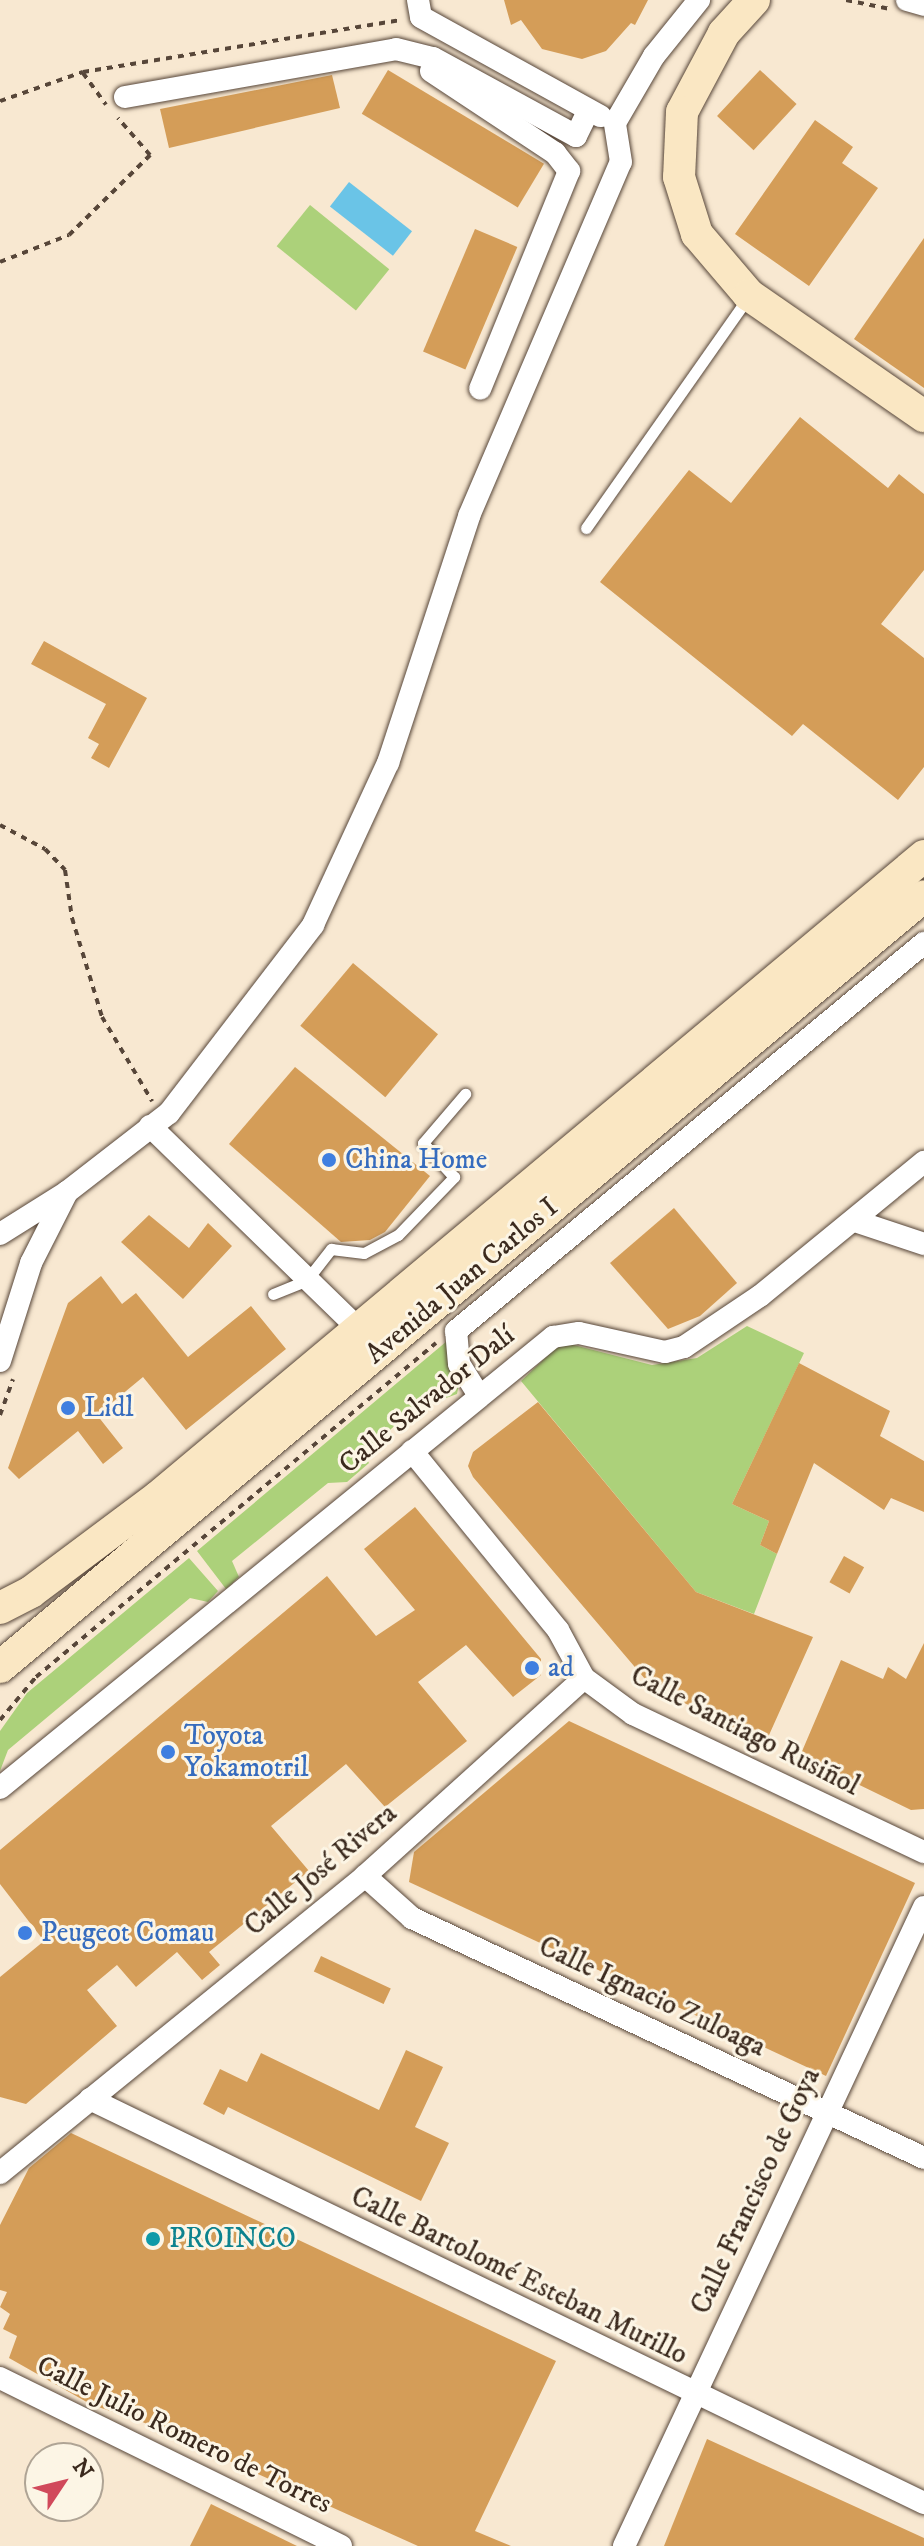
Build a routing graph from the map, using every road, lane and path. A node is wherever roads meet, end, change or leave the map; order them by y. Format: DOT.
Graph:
graph roads {
  1 [pos="699,0"];
  2 [pos="754,0"];
  3 [pos="846,0"];
  4 [pos="900,5"];
  5 [pos="924,5"];
  6 [pos="420,8"];
  7 [pos="396,49"];
  8 [pos="83,72"];
  9 [pos="0,101"];
  10 [pos="120,106"];
  11 [pos="588,111"];
  12 [pos="615,123"];
  13 [pos="0,262"];
  14 [pos="749,295"];
  15 [pos="480,389"];
  16 [pos="924,416"];
  17 [pos="586,528"];
  18 [pos="0,825"];
  19 [pos="924,856"];
  20 [pos="924,896"];
  21 [pos="924,943"];
  22 [pos="465,1094"];
  23 [pos="150,1126"];
  24 [pos="924,1162"];
  25 [pos="67,1192"];
  26 [pos="855,1221"];
  27 [pos="0,1234"];
  28 [pos="924,1244"];
  29 [pos="306,1281"];
  30 [pos="273,1294"];
  31 [pos="356,1326"];
  32 [pos="0,1361"];
  33 [pos="478,1394"];
  34 [pos="412,1451"];
  35 [pos="301,1457"];
  36 [pos="0,1608"];
  37 [pos="0,1667"];
  38 [pos="584,1678"];
  39 [pos="0,1720"];
  40 [pos="0,1788"];
  41 [pos="924,1852"];
  42 [pos="365,1876"];
  43 [pos="924,1907"];
  44 [pos="90,2099"];
  45 [pos="827,2112"];
  46 [pos="924,2158"];
  47 [pos="0,2173"];
  48 [pos="0,2378"];
  49 [pos="693,2394"];
  50 [pos="924,2503"];
  51 [pos="341,2546"];
  52 [pos="624,2546"];
  1 -- 12 [label="street"];
  2 -- 14 [label="street"];
  3 -- 4 [label="path"];
  4 -- 5 [label="street"];
  6 -- 8 [label="path"];
  6 -- 11 [label="street"];
  7 -- 10 [label="street"];
  7 -- 11 [label="street"];
  7 -- 15 [label="street"];
  8 -- 9 [label="path"];
  8 -- 10 [label="path"];
  10 -- 13 [label="path"];
  11 -- 12 [label="street"];
  12 -- 23 [label="street"];
  14 -- 16 [label="street"];
  14 -- 17 [label="lane"];
  18 -- 23 [label="path"];
  19 -- 31 [label="street, Avenida Juan Carlos I"];
  20 -- 37 [label="street, Avenida Juan Carlos I"];
  21 -- 33 [label="street"];
  22 -- 29 [label="lane"];
  23 -- 25 [label="street"];
  23 -- 29 [label="street"];
  24 -- 26 [label="street, Calle Salvador Dalí"];
  25 -- 27 [label="street"];
  25 -- 32 [label="street"];
  26 -- 28 [label="street"];
  26 -- 33 [label="street, Calle Salvador Dalí"];
  29 -- 30 [label="lane"];
  29 -- 31 [label="street"];
  31 -- 36 [label="street, Avenida Juan Carlos I"];
  33 -- 34 [label="street, Calle Salvador Dalí"];
  34 -- 38 [label="street, Calle Santiago Rusiñol"];
  34 -- 40 [label="street, Calle Salvador Dalí"];
  35 -- 39 [label="path"];
  38 -- 41 [label="street, Calle Santiago Rusiñol"];
  38 -- 42 [label="street, Calle José Rivera"];
  42 -- 44 [label="street, Calle José Rivera"];
  42 -- 45 [label="street, Calle Ignacio Zuloaga"];
  43 -- 45 [label="street, Calle Francisco de Goya"];
  44 -- 47 [label="street, Calle José Rivera"];
  44 -- 49 [label="street, Calle Bartolomé Esteban Murillo"];
  45 -- 46 [label="street, Calle Ignacio Zuloaga"];
  45 -- 49 [label="street, Calle Francisco de Goya"];
  48 -- 51 [label="street, Calle Julio Romero de Torres"];
  49 -- 50 [label="street, Calle Bartolomé Esteban Murillo"];
  49 -- 52 [label="street, Calle Francisco de Goya"];
}
